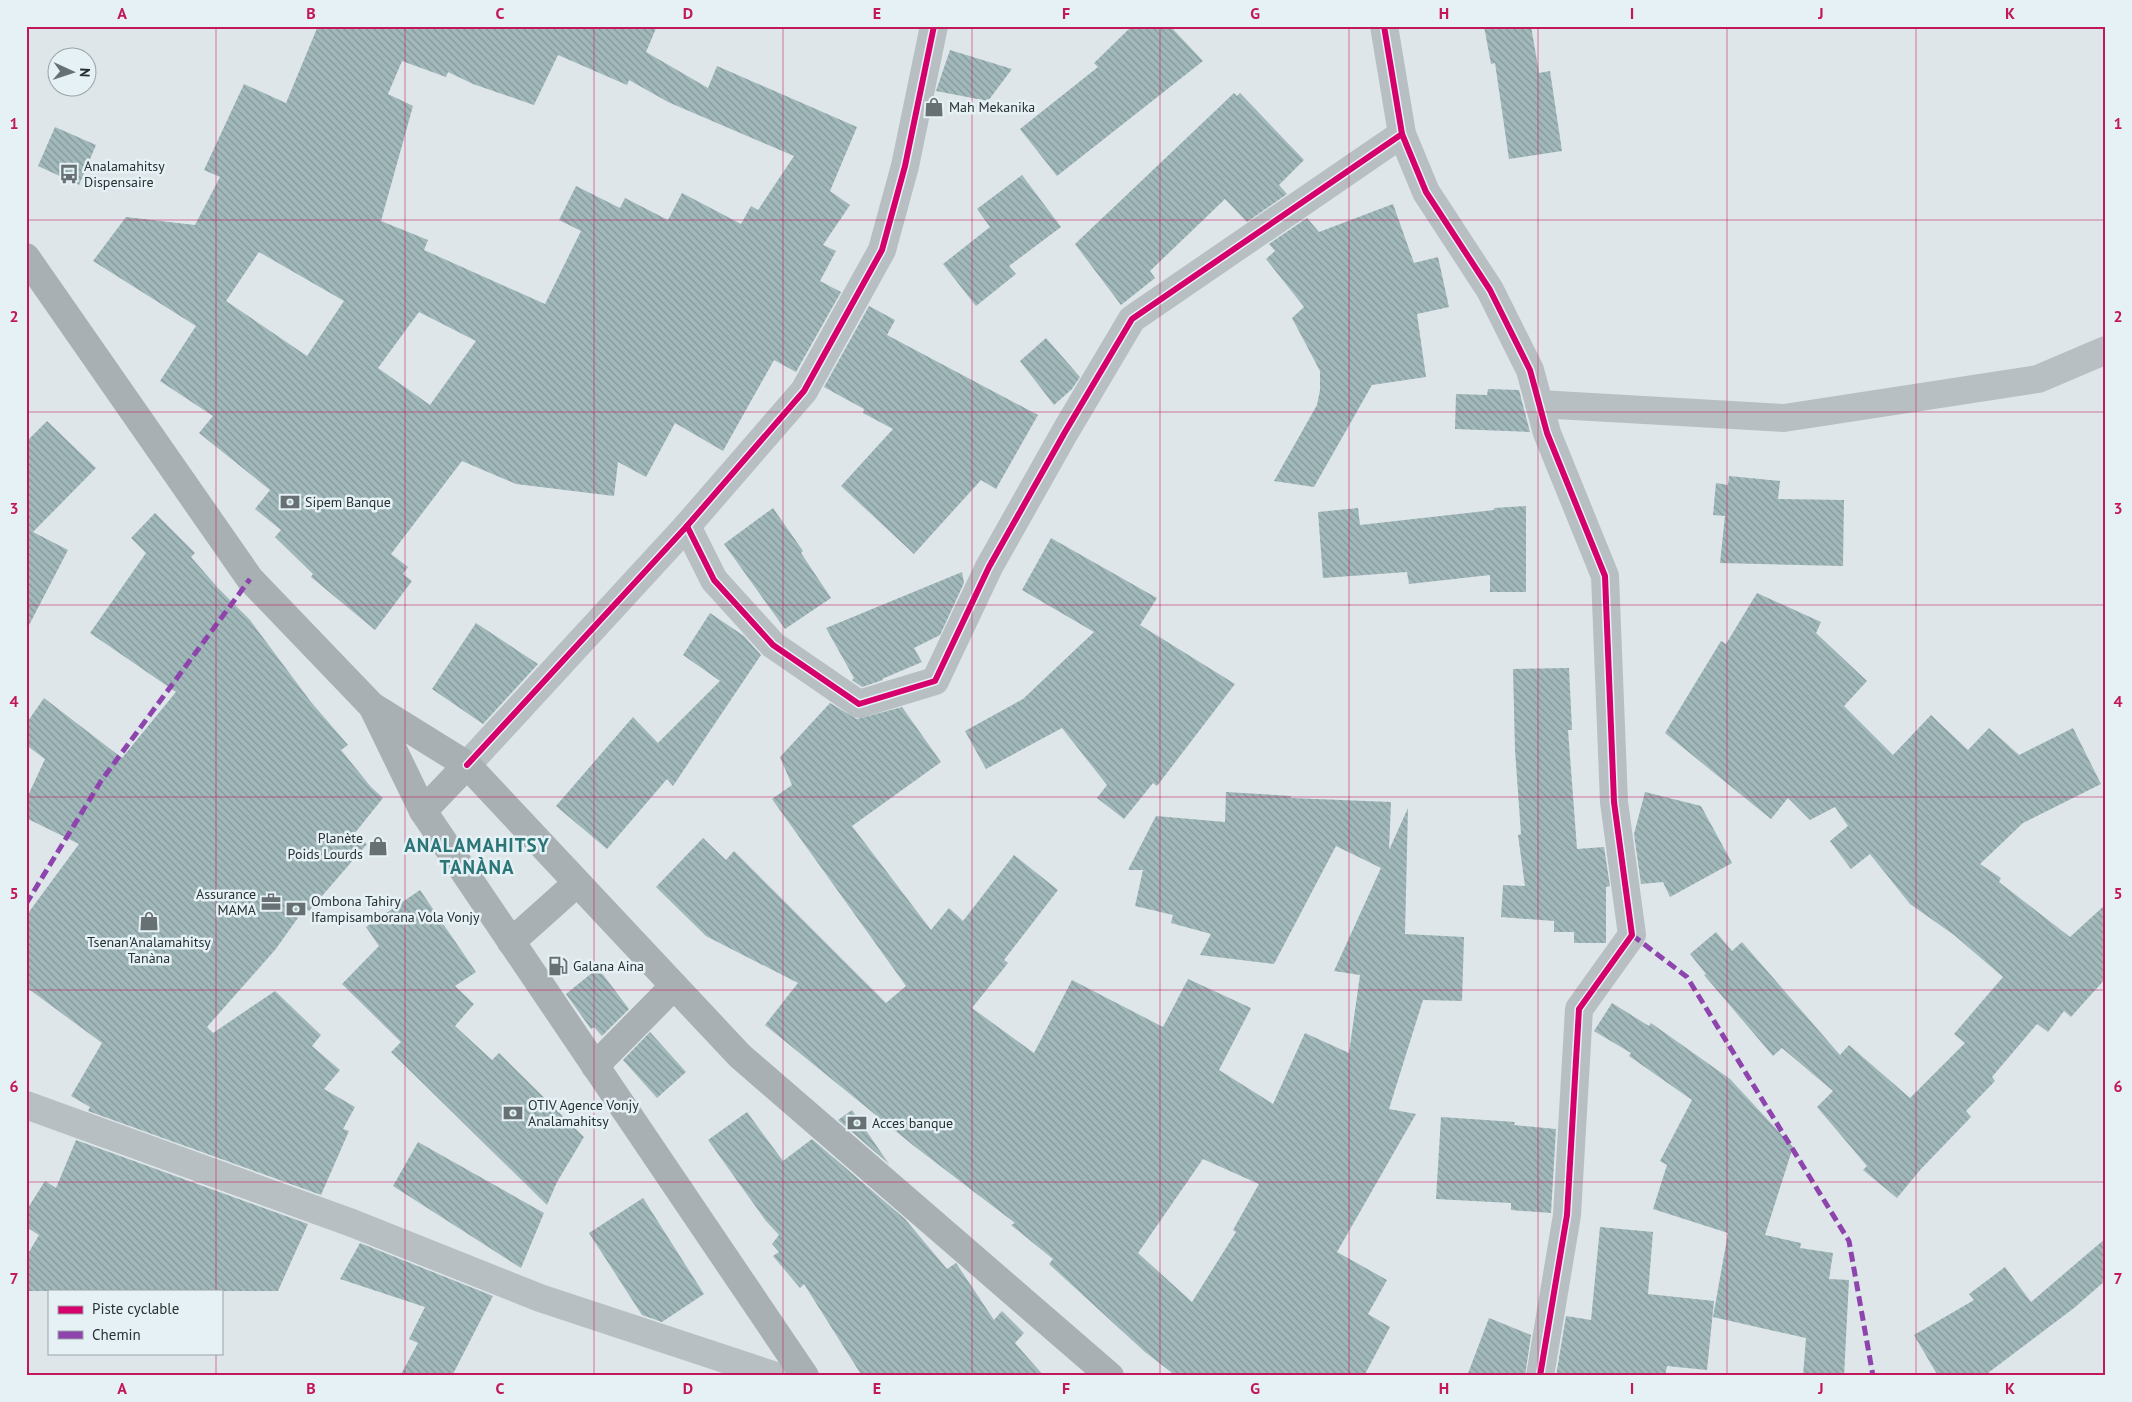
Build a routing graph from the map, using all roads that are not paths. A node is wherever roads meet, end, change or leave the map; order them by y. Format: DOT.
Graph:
graph roads {
  1 [pos="934,26"];
  2 [pos="1384,26"];
  3 [pos="1402,134"];
  4 [pos="26,257"];
  5 [pos="2106,350"];
  6 [pos="1540,404"];
  7 [pos="686,526"];
  8 [pos="372,706"];
  9 [pos="467,765"];
  10 [pos="422,811"];
  11 [pos="577,883"];
  12 [pos="511,942"];
  13 [pos="674,986"];
  14 [pos="595,1066"];
  15 [pos="26,1105"];
  16 [pos="776,1376"];
  17 [pos="805,1376"];
  18 [pos="1110,1376"];
  19 [pos="1540,1376"];
  1 -- 7 [label="street"];
  2 -- 3 [label="street"];
  3 -- 6 [label="street"];
  3 -- 7 [label="street"];
  4 -- 8 [label="main road"];
  5 -- 6 [label="street"];
  6 -- 19 [label="street"];
  7 -- 9 [label="street"];
  8 -- 9 [label="main road"];
  8 -- 10 [label="main road"];
  9 -- 10 [label="main road"];
  9 -- 11 [label="main road"];
  10 -- 12 [label="main road"];
  11 -- 12 [label="main road"];
  11 -- 13 [label="main road"];
  12 -- 14 [label="main road"];
  13 -- 14 [label="main road"];
  13 -- 18 [label="main road"];
  14 -- 17 [label="main road"];
  15 -- 16 [label="street"];
}
